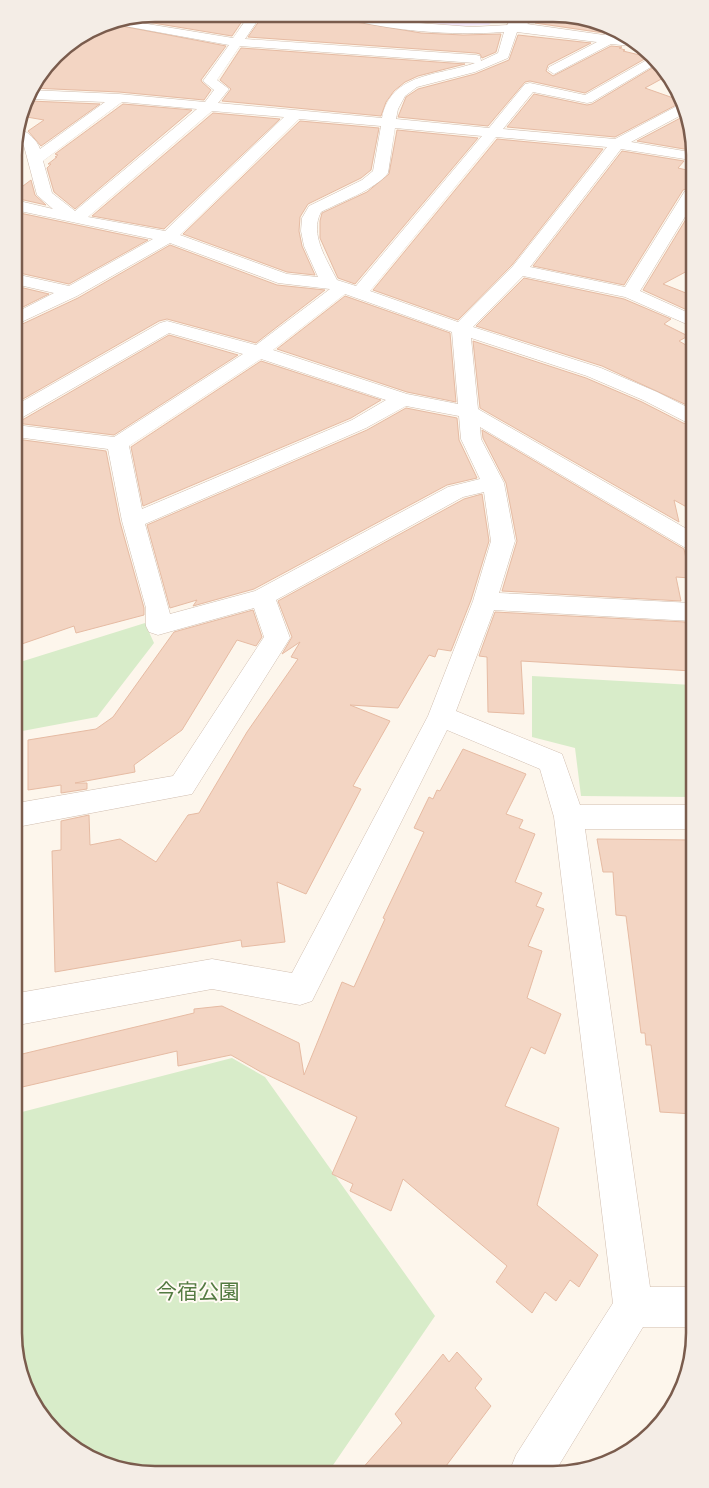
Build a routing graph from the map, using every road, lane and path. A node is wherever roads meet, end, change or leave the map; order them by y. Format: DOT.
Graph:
graph roads {
  1 [pos="163,22"];
  2 [pos="250,22"];
  3 [pos="391,22"];
  4 [pos="510,22"];
  5 [pos="515,22"];
  6 [pos="521,22"];
  7 [pos="129,25"];
  8 [pos="156,30"];
  9 [pos="609,36"];
  10 [pos="236,42"];
  11 [pos="495,60"];
  12 [pos="649,63"];
  13 [pos="554,70"];
  14 [pos="37,95"];
  15 [pos="120,98"];
  16 [pos="208,107"];
  17 [pos="678,111"];
  18 [pos="295,115"];
  19 [pos="388,124"];
  20 [pos="491,134"];
  21 [pos="24,138"];
  22 [pos="618,144"];
  23 [pos="686,157"];
  24 [pos="36,159"];
  25 [pos="686,202"];
  26 [pos="23,207"];
  27 [pos="75,219"];
  28 [pos="169,237"];
  29 [pos="519,270"];
  30 [pos="23,281"];
  31 [pos="344,288"];
  32 [pos="70,292"];
  33 [pos="630,293"];
  34 [pos="23,316"];
  35 [pos="686,319"];
  36 [pos="461,329"];
  37 [pos="259,352"];
  38 [pos="403,399"];
  39 [pos="23,409"];
  40 [pos="469,412"];
  41 [pos="686,414"];
  42 [pos="23,432"];
  43 [pos="118,444"];
  44 [pos="493,482"];
  45 [pos="133,521"];
  46 [pos="686,539"];
  47 [pos="263,597"];
  48 [pos="485,601"];
  49 [pos="686,612"];
  50 [pos="442,716"];
  51 [pos="22,814"];
  52 [pos="686,817"];
  53 [pos="569,818"];
  54 [pos="22,1008"];
  55 [pos="633,1307"];
  56 [pos="686,1307"];
  57 [pos="534,1466"];
  1 -- 8 [label="street"];
  2 -- 10 [label="street"];
  3 -- 4 [label="street"];
  5 -- 11 [label="street"];
  6 -- 9 [label="street"];
  7 -- 8 [label="street"];
  8 -- 10 [label="street"];
  9 -- 13 [label="street"];
  10 -- 11 [label="street"];
  10 -- 16 [label="street"];
  11 -- 19 [label="street"];
  12 -- 20 [label="street"];
  14 -- 15 [label="street"];
  15 -- 16 [label="street"];
  15 -- 24 [label="street"];
  16 -- 18 [label="street"];
  16 -- 27 [label="street"];
  17 -- 22 [label="street"];
  18 -- 19 [label="street"];
  18 -- 28 [label="street"];
  19 -- 20 [label="street"];
  19 -- 31 [label="street"];
  20 -- 22 [label="street"];
  20 -- 31 [label="street"];
  21 -- 24 [label="street"];
  22 -- 23 [label="street"];
  22 -- 29 [label="street"];
  24 -- 27 [label="street"];
  25 -- 33 [label="street"];
  26 -- 27 [label="street"];
  27 -- 28 [label="street"];
  28 -- 31 [label="street"];
  28 -- 32 [label="street"];
  29 -- 33 [label="street"];
  29 -- 36 [label="street"];
  30 -- 32 [label="street"];
  31 -- 36 [label="street"];
  31 -- 37 [label="street"];
  32 -- 34 [label="street"];
  33 -- 35 [label="street"];
  36 -- 40 [label="street"];
  36 -- 41 [label="street"];
  37 -- 38 [label="street"];
  37 -- 39 [label="street"];
  37 -- 43 [label="street"];
  38 -- 40 [label="street"];
  38 -- 45 [label="street"];
  40 -- 44 [label="street"];
  40 -- 46 [label="street"];
  42 -- 43 [label="street"];
  43 -- 45 [label="street"];
  44 -- 47 [label="street"];
  44 -- 48 [label="street"];
  45 -- 47 [label="street"];
  47 -- 51 [label="street"];
  48 -- 49 [label="street"];
  48 -- 50 [label="street"];
  50 -- 53 [label="street"];
  50 -- 54 [label="street"];
  52 -- 53 [label="street"];
  53 -- 55 [label="street"];
  55 -- 56 [label="street"];
  55 -- 57 [label="street"];
}
